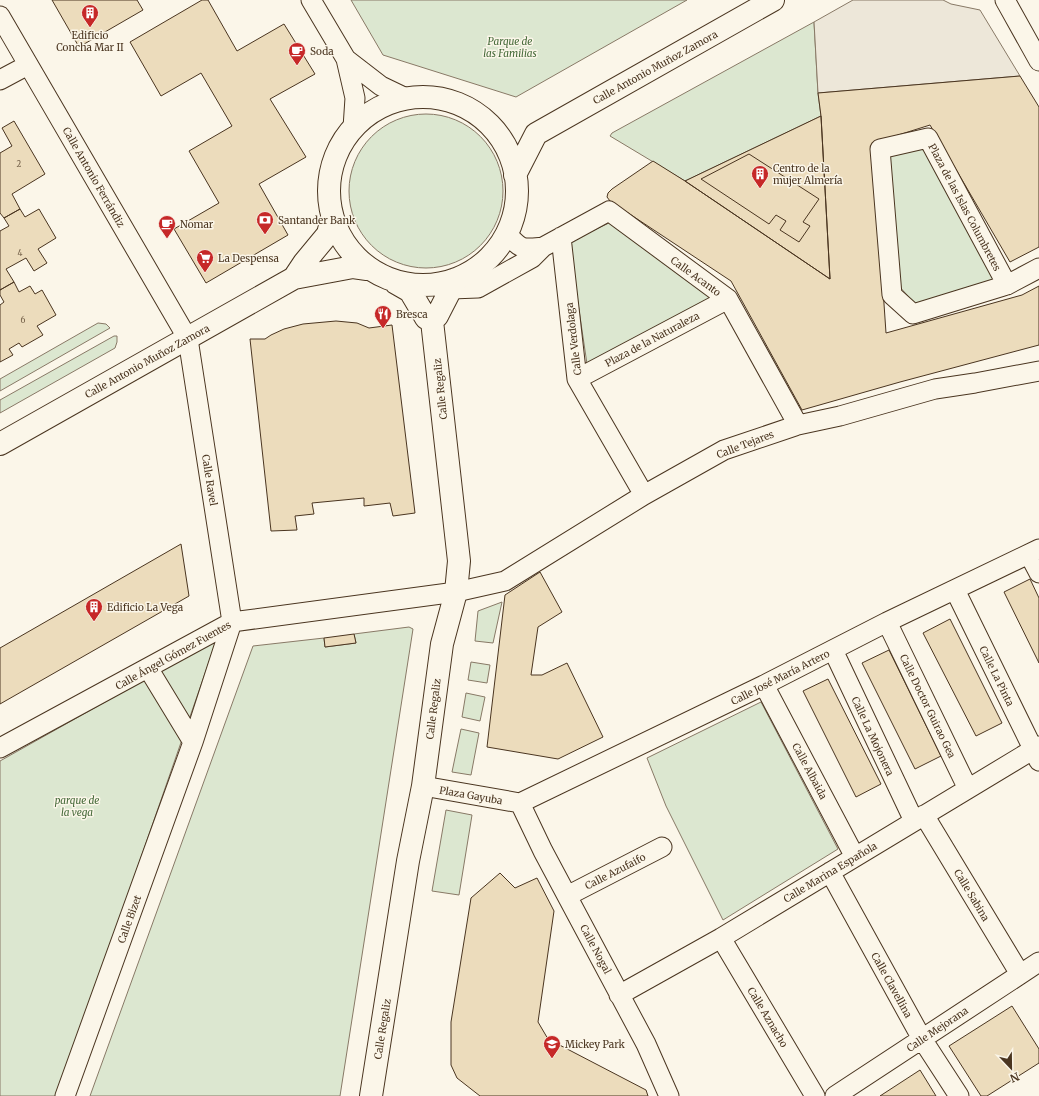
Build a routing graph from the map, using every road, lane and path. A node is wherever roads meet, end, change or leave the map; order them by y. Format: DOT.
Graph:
graph roads {
  1 [pos="311,0"];
  2 [pos="773,0"];
  3 [pos="1005,0"];
  4 [pos="0,16"];
  5 [pos="346,59"];
  6 [pos="1039,61"];
  7 [pos="28,65"];
  8 [pos="0,80"];
  9 [pos="406,98"];
  10 [pos="354,128"];
  11 [pos="496,130"];
  12 [pos="536,134"];
  13 [pos="515,175"];
  14 [pos="332,218"];
  15 [pos="507,234"];
  16 [pos="561,237"];
  17 [pos="543,247"];
  18 [pos="1039,268"];
  19 [pos="367,269"];
  20 [pos="294,278"];
  21 [pos="396,283"];
  22 [pos="447,285"];
  23 [pos="1007,285"];
  24 [pos="728,299"];
  25 [pos="432,321"];
  26 [pos="188,339"];
  27 [pos="1039,371"];
  28 [pos="577,379"];
  29 [pos="798,425"];
  30 [pos="0,444"];
  31 [pos="644,495"];
  32 [pos="1034,551"];
  33 [pos="1039,573"];
  34 [pos="955,590"];
  35 [pos="456,592"];
  36 [pos="232,622"];
  37 [pos="887,622"];
  38 [pos="833,650"];
  39 [pos="148,668"];
  40 [pos="764,685"];
  41 [pos="193,742"];
  42 [pos="0,748"];
  43 [pos="1037,752"];
  44 [pos="424,786"];
  45 [pos="968,789"];
  46 [pos="520,803"];
  47 [pos="919,818"];
  48 [pos="662,847"];
  49 [pos="856,856"];
  50 [pos="830,872"];
  51 [pos="567,896"];
  52 [pos="721,938"];
  53 [pos="1039,962"];
  54 [pos="1020,974"];
  55 [pos="619,995"];
  56 [pos="922,1039"];
  57 [pos="65,1096"];
  58 [pos="371,1096"];
  59 [pos="669,1096"];
  60 [pos="815,1096"];
  61 [pos="835,1096"];
  62 [pos="959,1096"];
  1 -- 5 [label="street"];
  2 -- 12 [label="street, Calle Antonio Muñoz Zamora"];
  3 -- 6 [label="street"];
  4 -- 7 [label="street, Calle Antonio Ferrándiz"];
  5 -- 9 [label="street"];
  5 -- 10 [label="street"];
  7 -- 8 [label="street"];
  7 -- 26 [label="street, Calle Antonio Ferrándiz"];
  9 -- 10 [label="street"];
  9 -- 11 [label="street"];
  10 -- 14 [label="street"];
  11 -- 12 [label="street"];
  11 -- 13 [label="street"];
  12 -- 13 [label="street"];
  13 -- 15 [label="street"];
  14 -- 19 [label="street"];
  14 -- 20 [label="street, Calle Antonio Muñoz Zamora"];
  15 -- 17 [label="street, Calle Acanto"];
  15 -- 22 [label="street"];
  16 -- 17 [label="street, Calle Acanto"];
  16 -- 24 [label="street, Calle Acanto"];
  16 -- 28 [label="street, Calle Verdolaga"];
  17 -- 22 [label="street, Calle Acanto"];
  18 -- 23 [label="street, Plaza de las Islas Columbretes"];
  19 -- 20 [label="street, Calle Antonio Muñoz Zamora"];
  19 -- 21 [label="street"];
  20 -- 26 [label="street, Calle Antonio Muñoz Zamora"];
  21 -- 22 [label="street"];
  21 -- 25 [label="street"];
  22 -- 25 [label="street"];
  23 -- 23 [label="street, Plaza de las Islas Columbretes"];
  24 -- 28 [label="street, Plaza de la Naturaleza"];
  24 -- 29 [label="street, Calle Acanto"];
  25 -- 35 [label="street, Calle Regaliz"];
  26 -- 30 [label="street, Calle Antonio Muñoz Zamora"];
  26 -- 36 [label="street, Calle Ravel"];
  27 -- 29 [label="street, Calle Tejares"];
  28 -- 31 [label="street, Calle Verdolaga"];
  29 -- 31 [label="street, Calle Tejares"];
  31 -- 35 [label="street, Calle Tejares"];
  32 -- 33 [label="street"];
  32 -- 34 [label="street, Calle José María Artero"];
  34 -- 37 [label="street, Calle José María Artero"];
  34 -- 43 [label="street, Calle La Pinta"];
  35 -- 36 [label="street, Calle Ángel Gómez Fuentes"];
  35 -- 44 [label="street, Calle Regaliz"];
  36 -- 39 [label="street, Calle Ángel Gómez Fuentes"];
  36 -- 41 [label="street, Calle Bizet"];
  37 -- 38 [label="street, Calle José María Artero"];
  37 -- 45 [label="street, Calle Doctor Guirao Gea"];
  38 -- 40 [label="street, Calle José María Artero"];
  38 -- 47 [label="street, Calle La Mojonera"];
  39 -- 41 [label="street"];
  39 -- 42 [label="street, Calle Ángel Gómez Fuentes"];
  40 -- 46 [label="street, Calle José María Artero"];
  40 -- 49 [label="street, Calle Albaida"];
  41 -- 57 [label="street, Calle Bizet"];
  43 -- 45 [label="street, Calle Marina Española"];
  44 -- 46 [label="street, Plaza Gayuba"];
  44 -- 58 [label="street, Calle Regaliz"];
  45 -- 47 [label="street, Calle Marina Española"];
  46 -- 51 [label="street, Calle Nogal"];
  47 -- 49 [label="street, Calle Marina Española"];
  47 -- 54 [label="street, Calle Sabina"];
  48 -- 51 [label="street, Calle Azufaifo"];
  49 -- 50 [label="street, Calle Marina Española"];
  50 -- 52 [label="street, Calle Marina Española"];
  50 -- 56 [label="street, Calle Clavellina"];
  51 -- 55 [label="street, Calle Nogal"];
  52 -- 55 [label="street, Calle Marina Española"];
  52 -- 60 [label="street, Calle Aznacho"];
  53 -- 54 [label="street, Calle Mejorana"];
  54 -- 56 [label="street, Calle Mejorana"];
  55 -- 59 [label="street, Calle Nogal"];
  56 -- 61 [label="street, Calle Mejorana"];
  56 -- 62 [label="street, Calle Clavellina"];
}
